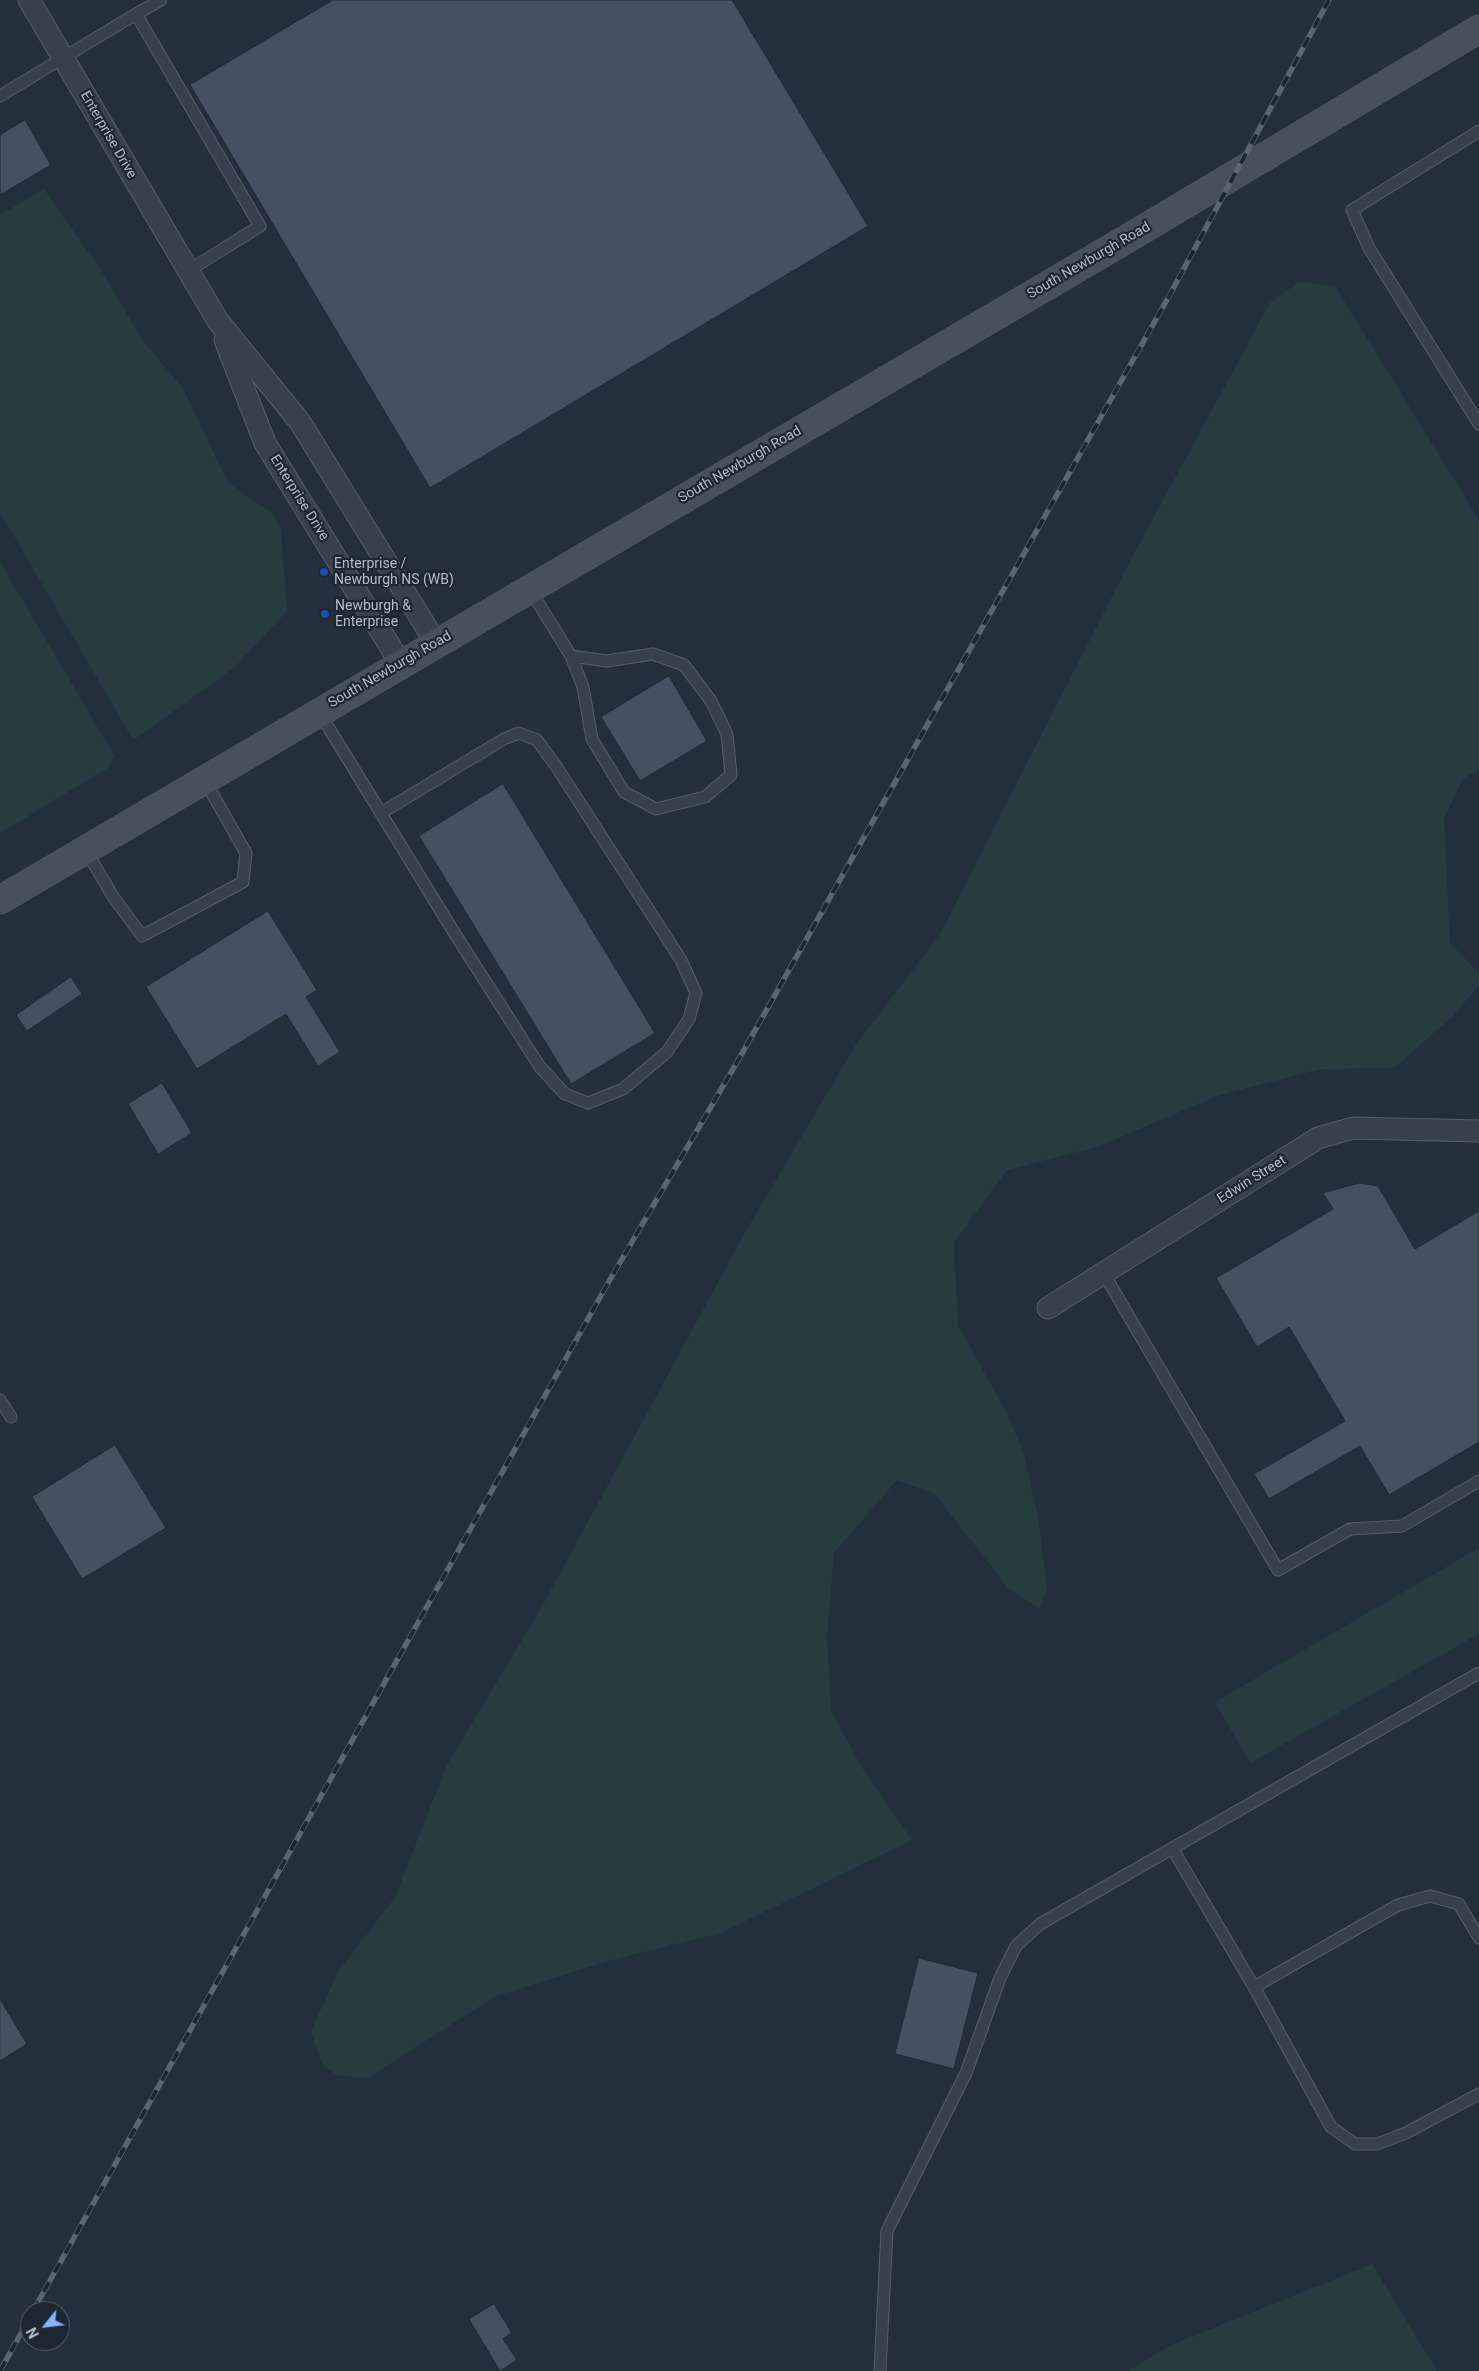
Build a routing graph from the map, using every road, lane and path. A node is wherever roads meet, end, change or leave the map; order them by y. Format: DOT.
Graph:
graph roads {
  1 [pos="29,0"];
  2 [pos="161,0"];
  3 [pos="136,14"];
  4 [pos="1479,29"];
  5 [pos="63,58"];
  6 [pos="0,96"];
  7 [pos="1479,131"];
  8 [pos="188,271"];
  9 [pos="218,322"];
  10 [pos="1479,424"];
  11 [pos="529,588"];
  12 [pos="436,644"];
  13 [pos="571,656"];
  14 [pos="401,664"];
  15 [pos="319,712"];
  16 [pos="205,781"];
  17 [pos="381,813"];
  18 [pos="85,849"];
  19 [pos="0,900"];
  20 [pos="1479,1131"];
  21 [pos="1104,1274"];
  22 [pos="1048,1308"];
  23 [pos="0,1400"];
  24 [pos="11,1417"];
  25 [pos="1479,1481"];
  26 [pos="1479,1673"];
  27 [pos="1172,1848"];
  28 [pos="1479,1938"];
  29 [pos="1254,1988"];
  30 [pos="1479,2094"];
  31 [pos="880,2371"];
  1 -- 5 [label="street, Enterprise Drive"];
  2 -- 3 [label="lane"];
  3 -- 5 [label="lane"];
  3 -- 8 [label="lane"];
  4 -- 11 [label="main road, South Newburgh Road"];
  5 -- 6 [label="lane"];
  5 -- 8 [label="street, Enterprise Drive"];
  7 -- 10 [label="lane"];
  8 -- 9 [label="street, Enterprise Drive"];
  9 -- 12 [label="street, Enterprise Drive"];
  9 -- 14 [label="street, Enterprise Drive"];
  11 -- 12 [label="main road, South Newburgh Road"];
  11 -- 13 [label="lane"];
  12 -- 14 [label="main road, South Newburgh Road"];
  13 -- 13 [label="lane"];
  14 -- 15 [label="main road, South Newburgh Road"];
  15 -- 16 [label="main road, South Newburgh Road"];
  15 -- 17 [label="lane"];
  16 -- 18 [label="main road, South Newburgh Road"];
  16 -- 18 [label="lane"];
  17 -- 17 [label="lane"];
  18 -- 19 [label="main road, South Newburgh Road"];
  20 -- 21 [label="street, Edwin Street"];
  21 -- 22 [label="street, Edwin Street"];
  21 -- 25 [label="lane"];
  23 -- 24 [label="lane"];
  26 -- 27 [label="lane"];
  27 -- 29 [label="lane"];
  27 -- 31 [label="lane"];
  28 -- 29 [label="lane"];
  29 -- 30 [label="lane"];
}
